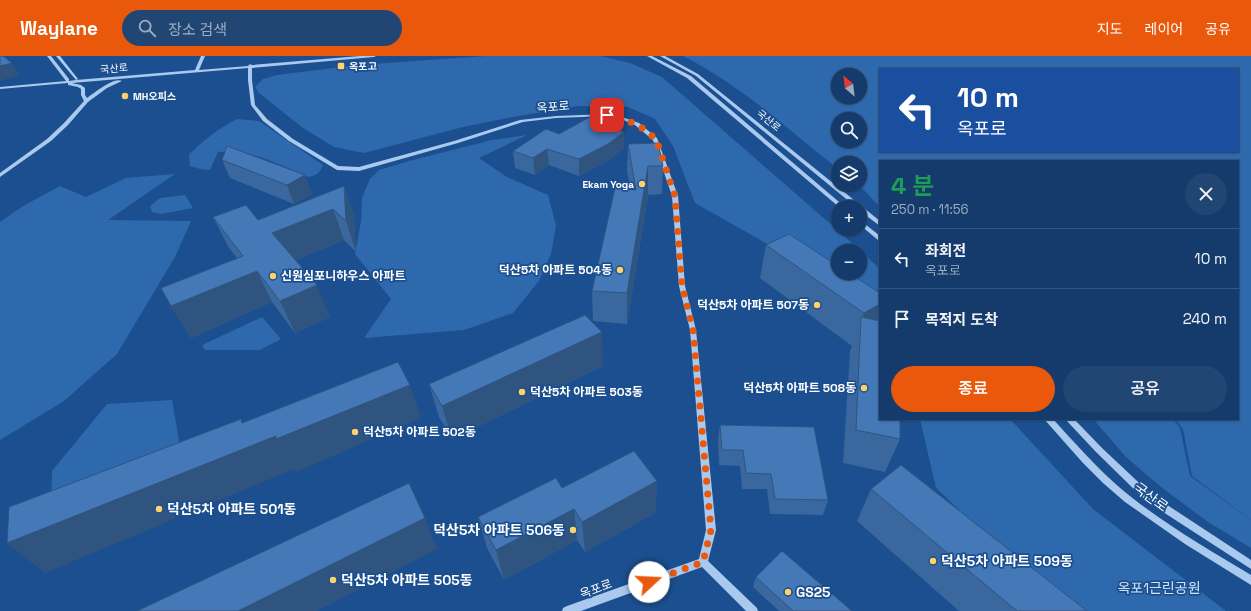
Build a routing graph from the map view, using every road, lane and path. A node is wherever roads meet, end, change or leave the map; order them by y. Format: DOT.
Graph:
graph roads {
  1 [pos="49,56"];
  2 [pos="58,56"];
  3 [pos="204,56"];
  4 [pos="345,56"];
  5 [pos="374,56"];
  6 [pos="649,56"];
  7 [pos="662,56"];
  8 [pos="250,66"];
  9 [pos="197,70"];
  10 [pos="129,77"];
  11 [pos="76,79"];
  12 [pos="67,80"];
  13 [pos="61,83"];
  14 [pos="0,87"];
  15 [pos="86,100"];
  16 [pos="0,175"];
  17 [pos="834,200"];
  18 [pos="851,200"];
  19 [pos="867,213"];
  20 [pos="879,223"];
  21 [pos="867,228"];
  22 [pos="879,238"];
  23 [pos="1049,420"];
  24 [pos="1070,420"];
  25 [pos="703,562"];
  26 [pos="1251,565"];
  27 [pos="1251,580"];
  28 [pos="567,611"];
  29 [pos="753,611"];
  1 -- 12 [label="street"];
  2 -- 11 [label="street"];
  3 -- 9 [label="street"];
  4 -- 8 [label="street, 국산로"];
  5 -- 8 [label="street, 국산로"];
  6 -- 17 [label="street, 국산로"];
  7 -- 18 [label="street, 국산로"];
  8 -- 9 [label="street, 국산로"];
  8 -- 25 [label="street, 옥포로"];
  9 -- 10 [label="street, 국산로"];
  9 -- 11 [label="street, 국산로"];
  10 -- 13 [label="street, 국산로"];
  10 -- 15 [label="street"];
  11 -- 12 [label="street, 국산로"];
  12 -- 14 [label="street, 국산로"];
  13 -- 14 [label="street, 국산로"];
  13 -- 15 [label="street"];
  15 -- 16 [label="street"];
  19 -- 20 [label="street, 국산로"];
  21 -- 22 [label="street"];
  23 -- 27 [label="street, 국산로"];
  24 -- 26 [label="street, 국산로"];
  25 -- 28 [label="street, 옥포로"];
  25 -- 29 [label="street"];
}
